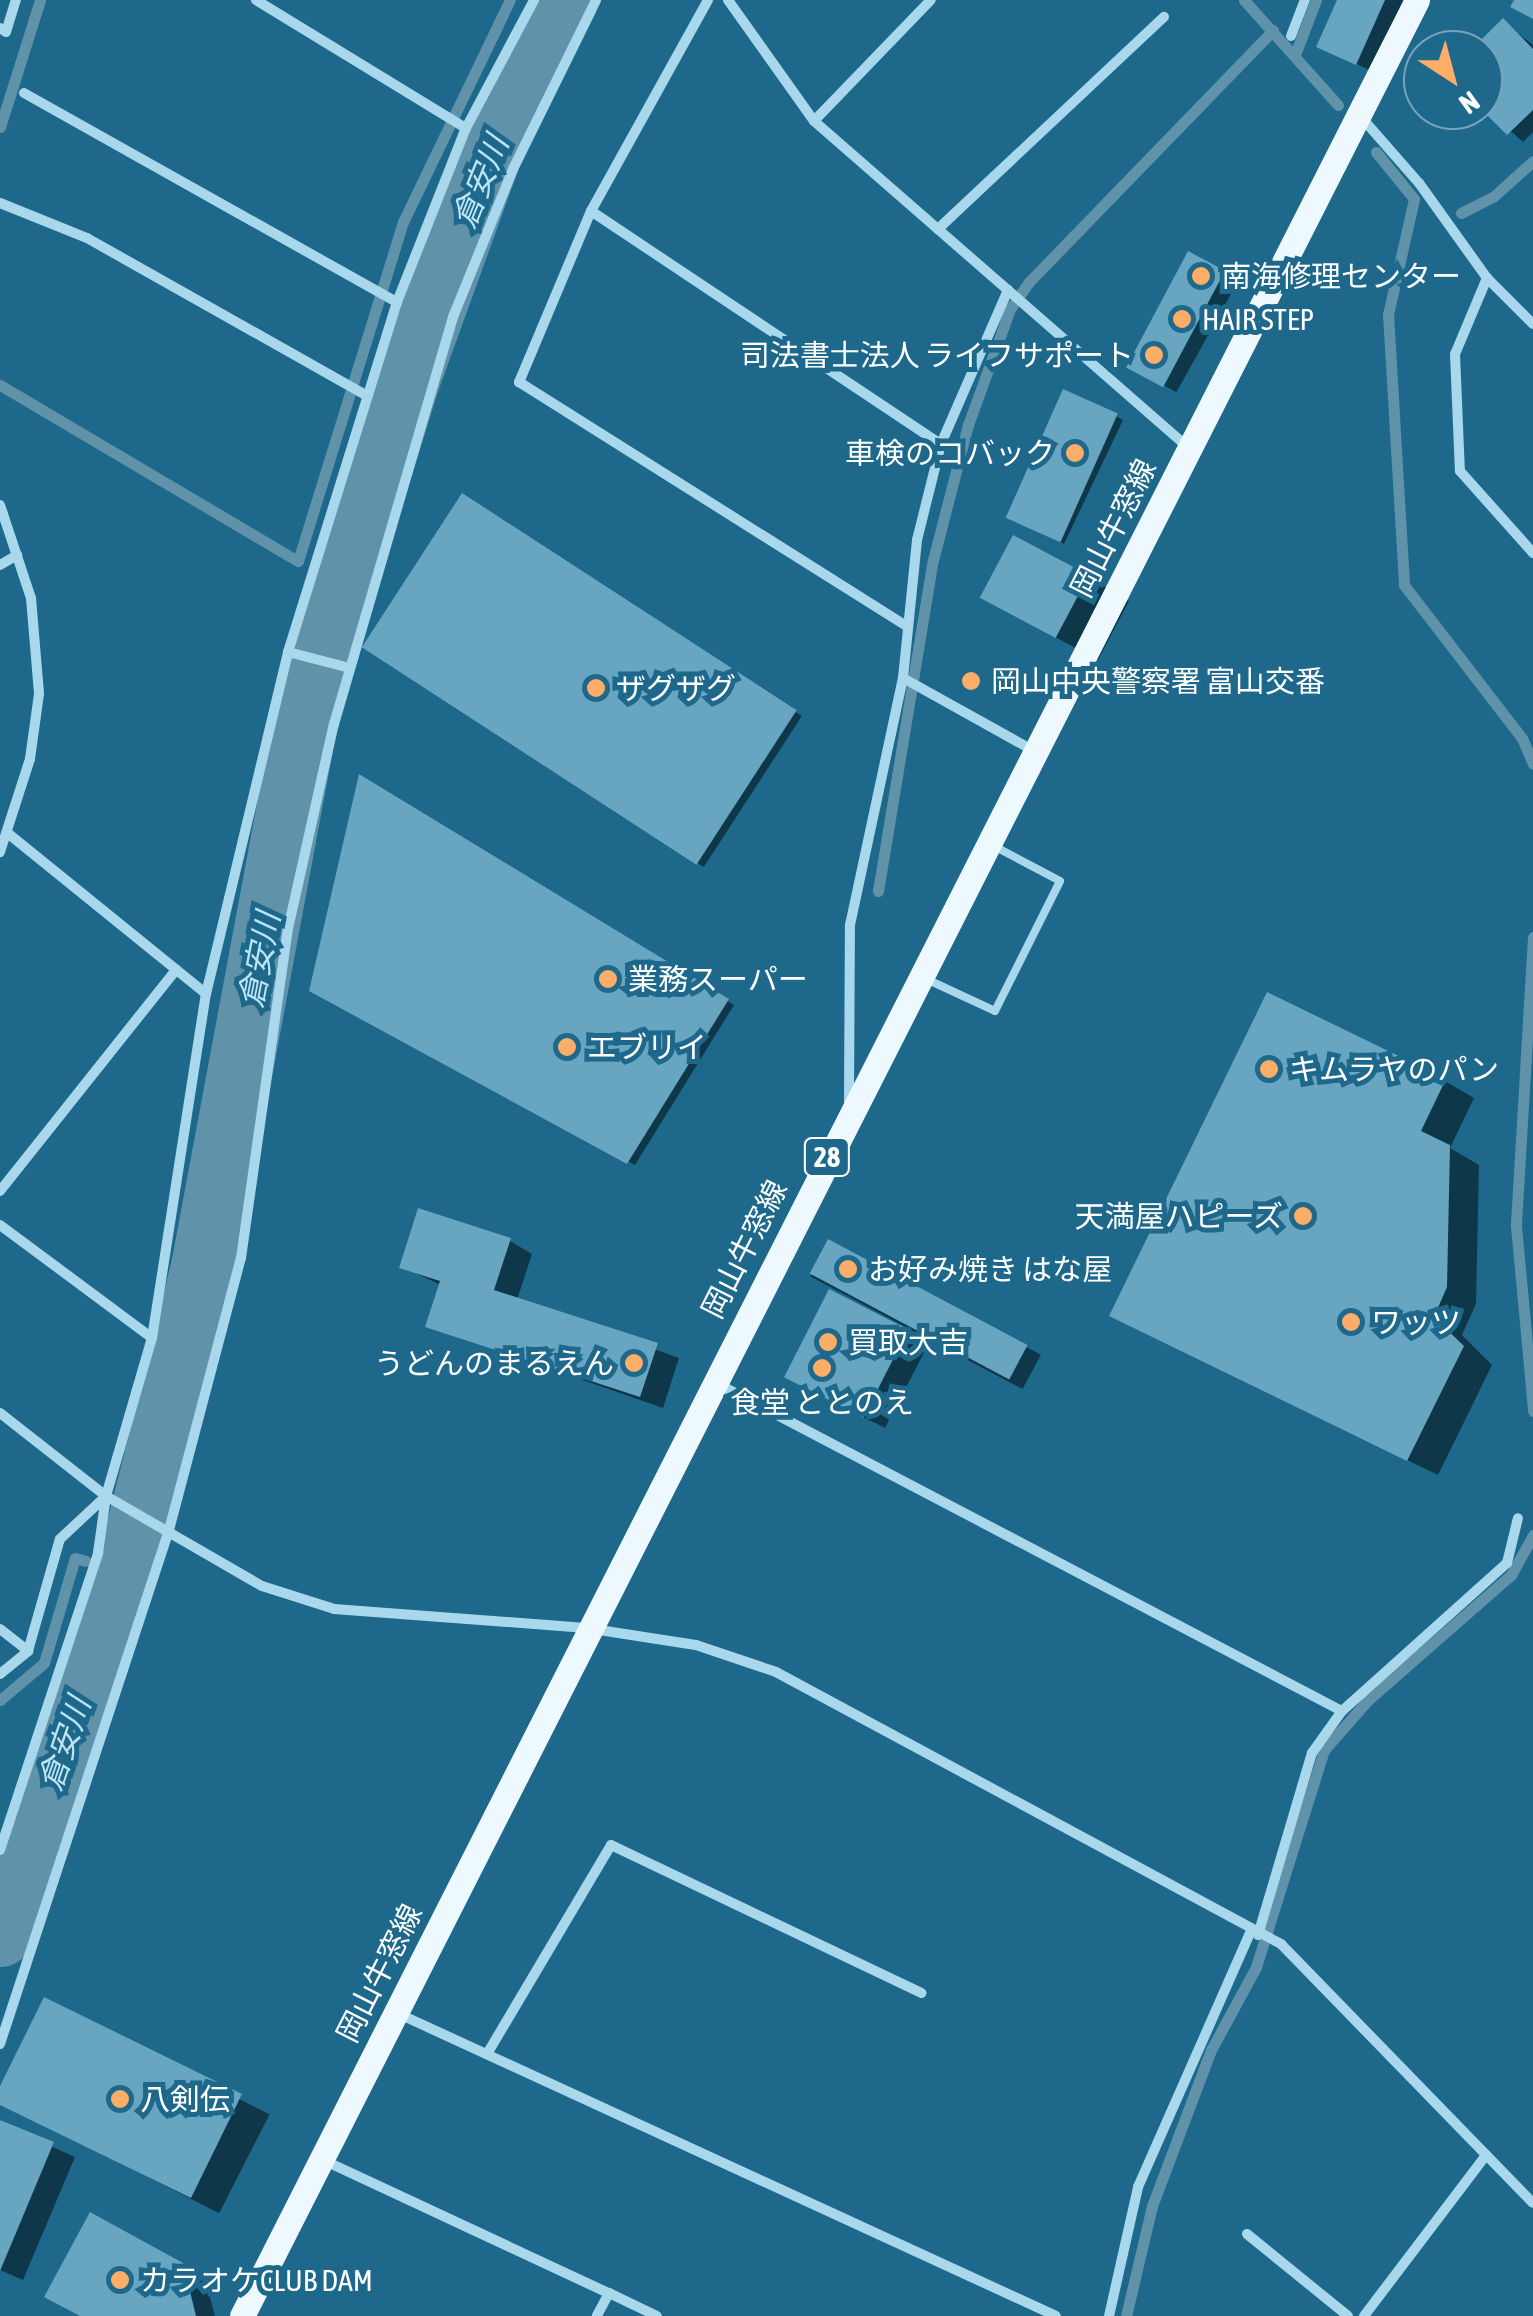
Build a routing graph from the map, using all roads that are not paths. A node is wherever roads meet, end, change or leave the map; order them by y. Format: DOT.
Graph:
graph roads {
  1 [pos="16,0"];
  2 [pos="256,0"];
  3 [pos="534,0"];
  4 [pos="596,0"];
  5 [pos="708,0"];
  6 [pos="728,0"];
  7 [pos="932,0"];
  8 [pos="1305,0"];
  9 [pos="1417,0"];
  10 [pos="1164,17"];
  11 [pos="0,28"];
  12 [pos="1291,36"];
  13 [pos="24,92"];
  14 [pos="1359,115"];
  15 [pos="455,121"];
  16 [pos="814,122"];
  17 [pos="0,203"];
  18 [pos="591,212"];
  19 [pos="938,229"];
  20 [pos="1488,278"];
  21 [pos="1014,296"];
  22 [pos="397,302"];
  23 [pos="1533,324"];
  24 [pos="368,396"];
  25 [pos="942,444"];
  26 [pos="1190,449"];
  27 [pos="0,505"];
  28 [pos="1533,553"];
  29 [pos="17,555"];
  30 [pos="0,565"];
  31 [pos="908,627"];
  32 [pos="288,652"];
  33 [pos="345,667"];
  34 [pos="912,682"];
  35 [pos="1035,752"];
  36 [pos="10,835"];
  37 [pos="988,843"];
  38 [pos="0,852"];
  39 [pos="176,970"];
  40 [pos="920,976"];
  41 [pos="206,994"];
  42 [pos="849,1114"];
  43 [pos="0,1191"];
  44 [pos="0,1225"];
  45 [pos="152,1338"];
  46 [pos="712,1382"];
  47 [pos="0,1414"];
  48 [pos="106,1496"];
  49 [pos="1518,1518"];
  50 [pos="170,1530"];
  51 [pos="586,1628"];
  52 [pos="0,1629"];
  53 [pos="28,1651"];
  54 [pos="0,1674"];
  55 [pos="1342,1711"];
  56 [pos="0,1850"];
  57 [pos="1261,1936"];
  58 [pos="920,1992"];
  59 [pos="396,2012"];
  60 [pos="0,2044"];
  61 [pos="487,2054"];
  62 [pos="1486,2154"];
  63 [pos="322,2159"];
  64 [pos="1533,2204"];
  65 [pos="1247,2234"];
  66 [pos="609,2292"];
  67 [pos="242,2316"];
  68 [pos="597,2316"];
  69 [pos="658,2316"];
  70 [pos="1056,2316"];
  71 [pos="1109,2316"];
  72 [pos="1348,2316"];
  73 [pos="1364,2316"];
  1 -- 11 [label="street"];
  2 -- 15 [label="street"];
  3 -- 15 [label="street"];
  4 -- 33 [label="street"];
  5 -- 18 [label="street"];
  6 -- 16 [label="street"];
  7 -- 16 [label="street"];
  8 -- 12 [label="street"];
  9 -- 14 [label="main road, 岡山牛窓線 / 28"];
  10 -- 19 [label="street"];
  13 -- 22 [label="street"];
  14 -- 20 [label="street"];
  14 -- 26 [label="main road, 岡山牛窓線 / 28"];
  15 -- 22 [label="street"];
  16 -- 19 [label="street"];
  17 -- 24 [label="street"];
  18 -- 25 [label="street"];
  18 -- 31 [label="street"];
  19 -- 21 [label="street"];
  20 -- 23 [label="street"];
  20 -- 28 [label="street"];
  21 -- 25 [label="street"];
  21 -- 26 [label="street"];
  22 -- 24 [label="street"];
  24 -- 32 [label="street"];
  25 -- 31 [label="street"];
  26 -- 35 [label="main road, 岡山牛窓線 / 28"];
  27 -- 29 [label="street"];
  29 -- 30 [label="street"];
  29 -- 36 [label="street"];
  31 -- 34 [label="street"];
  32 -- 33 [label="street"];
  32 -- 41 [label="street"];
  33 -- 50 [label="street"];
  34 -- 35 [label="street"];
  34 -- 42 [label="street"];
  35 -- 37 [label="main road, 岡山牛窓線 / 28"];
  36 -- 38 [label="street"];
  36 -- 39 [label="street"];
  37 -- 40 [label="main road, 岡山牛窓線 / 28"];
  37 -- 40 [label="lane"];
  39 -- 41 [label="street"];
  39 -- 43 [label="street"];
  40 -- 42 [label="main road, 岡山牛窓線 / 28"];
  41 -- 45 [label="street"];
  42 -- 46 [label="main road, 岡山牛窓線 / 28"];
  44 -- 45 [label="street"];
  45 -- 48 [label="street"];
  46 -- 51 [label="main road, 岡山牛窓線 / 28"];
  46 -- 55 [label="street"];
  47 -- 48 [label="street"];
  48 -- 50 [label="street"];
  48 -- 53 [label="street"];
  48 -- 56 [label="street"];
  49 -- 55 [label="street"];
  50 -- 51 [label="street"];
  50 -- 60 [label="street"];
  51 -- 57 [label="street"];
  51 -- 59 [label="main road, 岡山牛窓線 / 28"];
  52 -- 53 [label="street"];
  53 -- 54 [label="street"];
  55 -- 57 [label="street"];
  57 -- 62 [label="street"];
  57 -- 71 [label="street"];
  58 -- 61 [label="street"];
  59 -- 61 [label="street"];
  59 -- 63 [label="main road, 岡山牛窓線 / 28"];
  61 -- 70 [label="street"];
  62 -- 64 [label="street"];
  62 -- 73 [label="street"];
  63 -- 66 [label="street"];
  63 -- 67 [label="main road, 岡山牛窓線 / 28"];
  65 -- 72 [label="street"];
  66 -- 68 [label="street"];
  66 -- 69 [label="street"];
}
